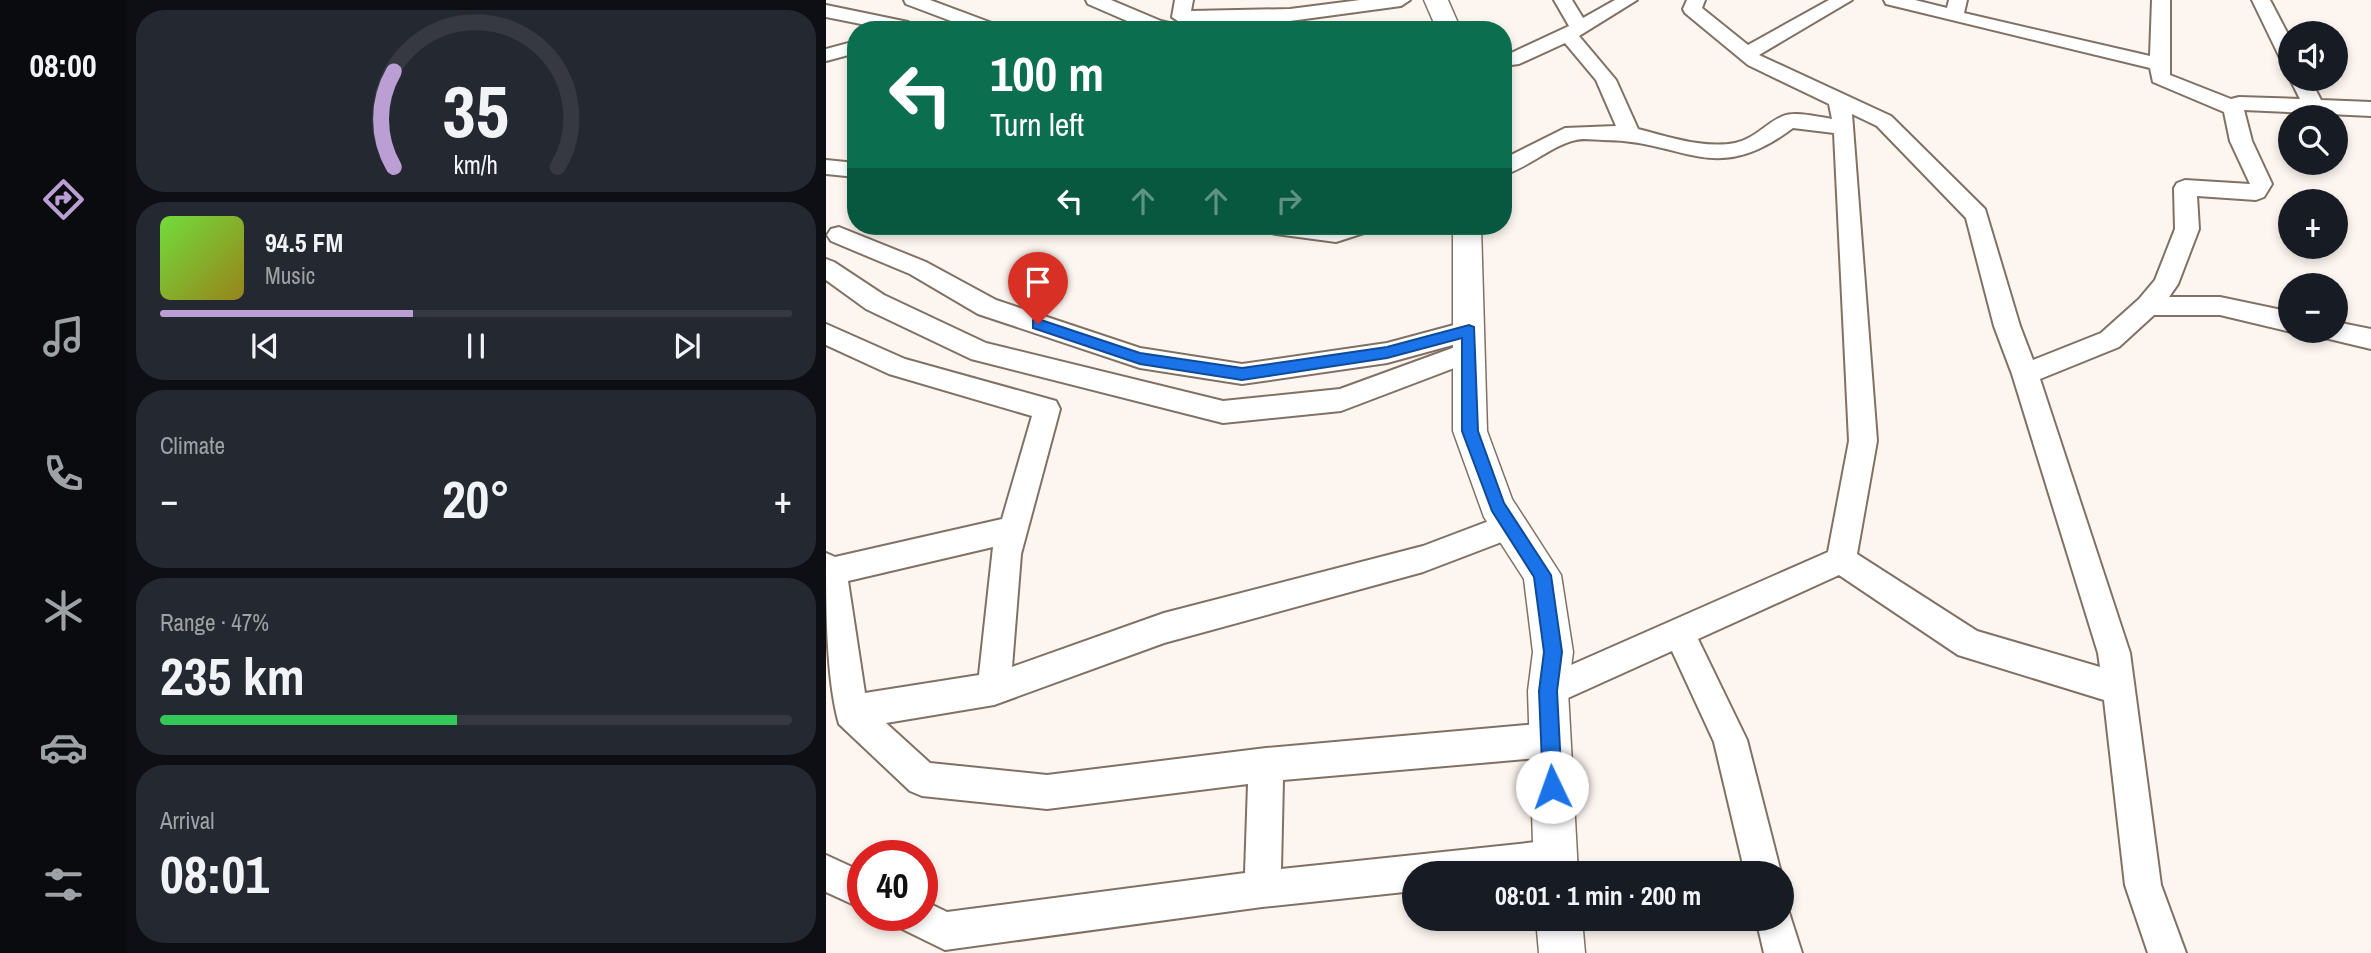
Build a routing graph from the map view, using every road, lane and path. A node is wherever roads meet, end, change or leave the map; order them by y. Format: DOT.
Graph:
graph roads {
  1 [pos="913,0"];
  2 [pos="1095,0"];
  3 [pos="1184,0"];
  4 [pos="1401,0"];
  5 [pos="1436,0"];
  6 [pos="1563,0"];
  7 [pos="1628,0"];
  8 [pos="1696,0"];
  9 [pos="1843,0"];
  10 [pos="1892,0"];
  11 [pos="2161,0"];
  12 [pos="2261,0"];
  13 [pos="1956,8"];
  14 [pos="826,11"];
  15 [pos="876,21"];
  16 [pos="969,21"];
  17 [pos="1143,21"];
  18 [pos="1445,21"];
  19 [pos="1574,32"];
  20 [pos="2278,34"];
  21 [pos="847,49"];
  22 [pos="1746,54"];
  23 [pos="826,55"];
  24 [pos="1512,60"];
  25 [pos="2160,64"];
  26 [pos="1839,100"];
  27 [pos="2289,105"];
  28 [pos="2348,107"];
  29 [pos="2232,108"];
  30 [pos="2371,108"];
  31 [pos="1844,127"];
  32 [pos="1629,133"];
  33 [pos="1512,163"];
  34 [pos="826,167"];
  35 [pos="847,169"];
  36 [pos="839,235"];
  37 [pos="1467,235"];
  38 [pos="826,268"];
  39 [pos="2148,306"];
  40 [pos="2278,318"];
  41 [pos="826,334"];
  42 [pos="2348,334"];
  43 [pos="2371,339"];
  44 [pos="1469,341"];
  45 [pos="2025,374"];
  46 [pos="1510,526"];
  47 [pos="1013,529"];
  48 [pos="1841,560"];
  49 [pos="828,570"];
  50 [pos="1679,632"];
  51 [pos="994,689"];
  52 [pos="2119,689"];
  53 [pos="1548,691"];
  54 [pos="850,712"];
  55 [pos="1550,740"];
  56 [pos="1266,765"];
  57 [pos="1556,861"];
  58 [pos="1760,861"];
  59 [pos="826,873"];
  60 [pos="1402,878"];
  61 [pos="847,883"];
  62 [pos="1262,889"];
  63 [pos="1560,931"];
  64 [pos="1777,931"];
  65 [pos="932,933"];
  66 [pos="1562,953"];
  67 [pos="1783,953"];
  68 [pos="2167,953"];
  1 -- 16 [label="street"];
  2 -- 17 [label="street"];
  3 -- 4 [label="street"];
  5 -- 18 [label="street"];
  6 -- 19 [label="street"];
  7 -- 19 [label="street"];
  8 -- 22 [label="street"];
  9 -- 22 [label="street"];
  10 -- 13 [label="street"];
  11 -- 25 [label="street"];
  12 -- 20 [label="street"];
  13 -- 25 [label="street"];
  14 -- 15 [label="street"];
  19 -- 24 [label="street"];
  19 -- 32 [label="street"];
  21 -- 23 [label="street"];
  22 -- 26 [label="street"];
  25 -- 29 [label="street"];
  26 -- 31 [label="street"];
  26 -- 45 [label="street"];
  27 -- 29 [label="street"];
  28 -- 30 [label="street"];
  29 -- 39 [label="street"];
  31 -- 32 [label="street"];
  31 -- 48 [label="street"];
  32 -- 33 [label="street"];
  34 -- 35 [label="street"];
  36 -- 44 [label="street"];
  37 -- 44 [label="street"];
  38 -- 44 [label="street"];
  39 -- 40 [label="street"];
  39 -- 45 [label="street"];
  41 -- 47 [label="street"];
  42 -- 43 [label="street"];
  44 -- 46 [label="street"];
  45 -- 52 [label="street"];
  46 -- 51 [label="street"];
  46 -- 53 [label="street"];
  47 -- 49 [label="street"];
  47 -- 51 [label="street"];
  48 -- 50 [label="street"];
  48 -- 52 [label="street"];
  49 -- 54 [label="street"];
  50 -- 53 [label="street"];
  50 -- 58 [label="street"];
  51 -- 54 [label="street"];
  52 -- 68 [label="street"];
  53 -- 55 [label="street"];
  54 -- 56 [label="street"];
  55 -- 56 [label="street"];
  55 -- 57 [label="street"];
  56 -- 62 [label="street"];
  59 -- 61 [label="street"];
  60 -- 62 [label="street"];
  62 -- 65 [label="street"];
  63 -- 66 [label="street"];
  64 -- 67 [label="street"];
}
